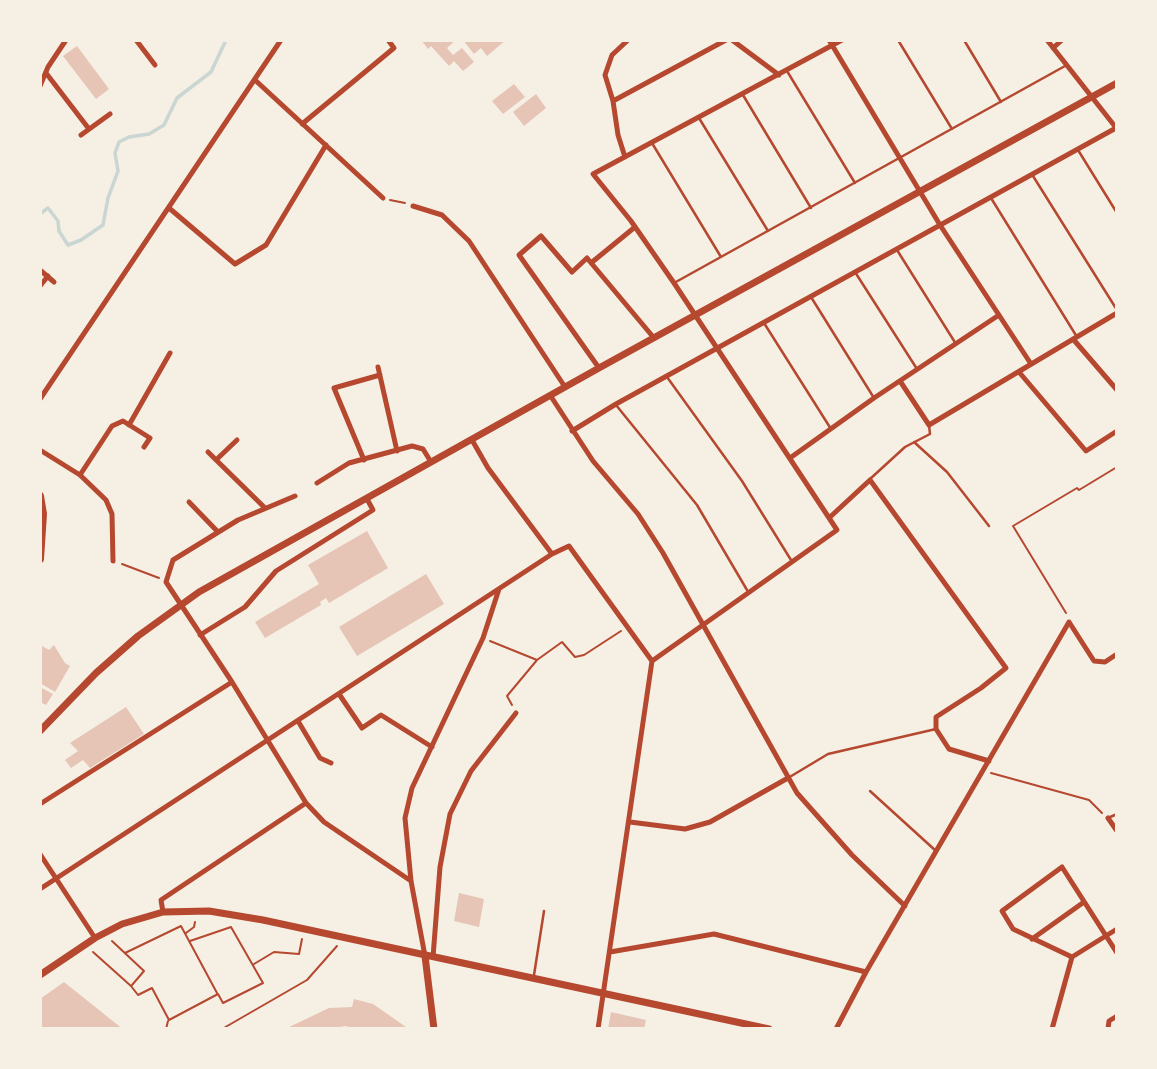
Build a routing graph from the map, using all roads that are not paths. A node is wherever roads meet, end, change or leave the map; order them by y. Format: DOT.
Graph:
graph roads {
  1 [pos="66,40"];
  2 [pos="136,40"];
  3 [pos="281,40"];
  4 [pos="388,40"];
  5 [pos="628,40"];
  6 [pos="729,40"];
  7 [pos="842,40"];
  8 [pos="898,40"];
  9 [pos="964,40"];
  10 [pos="1047,40"];
  11 [pos="1062,40"];
  12 [pos="830,43"];
  13 [pos="1053,48"];
  14 [pos="155,65"];
  15 [pos="1065,66"];
  16 [pos="787,71"];
  17 [pos="46,73"];
  18 [pos="779,75"];
  19 [pos="255,80"];
  20 [pos="41,83"];
  21 [pos="1117,83"];
  22 [pos="743,95"];
  23 [pos="1091,97"];
  24 [pos="613,101"];
  25 [pos="1002,102"];
  26 [pos="110,114"];
  27 [pos="699,117"];
  28 [pos="302,124"];
  29 [pos="89,129"];
  30 [pos="953,129"];
  31 [pos="1116,129"];
  32 [pos="81,135"];
  33 [pos="651,143"];
  34 [pos="326,145"];
  35 [pos="1077,150"];
  36 [pos="625,157"];
  37 [pos="900,158"];
  38 [pos="1032,175"];
  39 [pos="855,184"];
  40 [pos="920,192"];
  41 [pos="383,198"];
  42 [pos="991,198"];
  43 [pos="413,205"];
  44 [pos="169,208"];
  45 [pos="811,208"];
  46 [pos="1117,213"];
  47 [pos="940,225"];
  48 [pos="635,227"];
  49 [pos="768,231"];
  50 [pos="897,250"];
  51 [pos="721,257"];
  52 [pos="591,263"];
  53 [pos="40,270"];
  54 [pos="855,272"];
  55 [pos="48,276"];
  56 [pos="54,282"];
  57 [pos="674,283"];
  58 [pos="40,286"];
  59 [pos="811,297"];
  60 [pos="1117,312"];
  61 [pos="694,315"];
  62 [pos="999,316"];
  63 [pos="764,323"];
  64 [pos="654,338"];
  65 [pos="1075,338"];
  66 [pos="956,344"];
  67 [pos="717,349"];
  68 [pos="170,353"];
  69 [pos="1031,365"];
  70 [pos="378,367"];
  71 [pos="599,368"];
  72 [pos="917,369"];
  73 [pos="1018,372"];
  74 [pos="380,375"];
  75 [pos="667,377"];
  76 [pos="900,381"];
  77 [pos="565,387"];
  78 [pos="1116,389"];
  79 [pos="550,396"];
  80 [pos="874,398"];
  81 [pos="40,399"];
  82 [pos="616,404"];
  83 [pos="129,425"];
  84 [pos="929,425"];
  85 [pos="831,429"];
  86 [pos="572,430"];
  87 [pos="1117,431"];
  88 [pos="237,440"];
  89 [pos="471,440"];
  90 [pos="914,442"];
  91 [pos="144,447"];
  92 [pos="40,450"];
  93 [pos="397,450"];
  94 [pos="208,452"];
  95 [pos="790,458"];
  96 [pos="216,460"];
  97 [pos="364,460"];
  98 [pos="431,462"];
  99 [pos="80,475"];
  100 [pos="870,480"];
  101 [pos="317,483"];
  102 [pos="40,496"];
  103 [pos="295,496"];
  104 [pos="366,499"];
  105 [pos="189,502"];
  106 [pos="265,509"];
  107 [pos="829,517"];
  108 [pos="989,526"];
  109 [pos="218,532"];
  110 [pos="552,554"];
  111 [pos="40,559"];
  112 [pos="113,561"];
  113 [pos="793,563"];
  114 [pos="499,589"];
  115 [pos="749,593"];
  116 [pos="704,626"];
  117 [pos="200,635"];
  118 [pos="1117,654"];
  119 [pos="652,661"];
  120 [pos="232,682"];
  121 [pos="339,694"];
  122 [pos="516,713"];
  123 [pos="298,721"];
  124 [pos="936,729"];
  125 [pos="40,731"];
  126 [pos="268,741"];
  127 [pos="432,747"];
  128 [pos="989,761"];
  129 [pos="331,763"];
  130 [pos="788,778"];
  131 [pos="870,790"];
  132 [pos="306,803"];
  133 [pos="40,804"];
  134 [pos="1117,814"];
  135 [pos="1108,818"];
  136 [pos="630,822"];
  137 [pos="1117,831"];
  138 [pos="936,851"];
  139 [pos="40,854"];
  140 [pos="56,878"];
  141 [pos="411,881"];
  142 [pos="40,888"];
  143 [pos="1084,902"];
  144 [pos="905,906"];
  145 [pos="544,911"];
  146 [pos="163,912"];
  147 [pos="1117,929"];
  148 [pos="1106,936"];
  149 [pos="95,938"];
  150 [pos="1032,939"];
  151 [pos="610,952"];
  152 [pos="1117,953"];
  153 [pos="429,957"];
  154 [pos="1072,957"];
  155 [pos="866,972"];
  156 [pos="40,975"];
  157 [pos="534,978"];
  158 [pos="603,993"];
  159 [pos="1117,1016"];
  160 [pos="434,1029"];
  161 [pos="598,1029"];
  162 [pos="769,1029"];
  163 [pos="836,1029"];
  164 [pos="1052,1029"];
  165 [pos="1108,1029"];
  1 -- 17 [label="street"];
  2 -- 14 [label="street"];
  3 -- 19 [label="street"];
  4 -- 28 [label="street"];
  5 -- 24 [label="street"];
  6 -- 18 [label="street"];
  6 -- 24 [label="street"];
  7 -- 12 [label="street"];
  8 -- 30 [label="lane"];
  9 -- 25 [label="lane"];
  10 -- 13 [label="street"];
  11 -- 13 [label="street"];
  12 -- 16 [label="street"];
  12 -- 37 [label="street"];
  13 -- 15 [label="street"];
  15 -- 23 [label="street"];
  15 -- 25 [label="lane"];
  16 -- 18 [label="street"];
  16 -- 39 [label="lane"];
  17 -- 20 [label="street"];
  17 -- 29 [label="street"];
  18 -- 22 [label="street"];
  19 -- 28 [label="street"];
  19 -- 44 [label="street"];
  21 -- 23 [label="street"];
  22 -- 27 [label="street"];
  22 -- 45 [label="lane"];
  23 -- 31 [label="street"];
  23 -- 40 [label="street"];
  24 -- 36 [label="street"];
  25 -- 30 [label="lane"];
  26 -- 29 [label="street"];
  27 -- 33 [label="street"];
  27 -- 49 [label="lane"];
  28 -- 34 [label="street"];
  29 -- 32 [label="street"];
  30 -- 37 [label="lane"];
  31 -- 35 [label="street"];
  33 -- 36 [label="street"];
  33 -- 51 [label="lane"];
  34 -- 41 [label="street"];
  34 -- 44 [label="street"];
  35 -- 38 [label="street"];
  35 -- 46 [label="lane"];
  36 -- 48 [label="street"];
  37 -- 39 [label="lane"];
  37 -- 40 [label="street"];
  38 -- 42 [label="street"];
  38 -- 60 [label="lane"];
  39 -- 45 [label="lane"];
  40 -- 47 [label="street"];
  40 -- 61 [label="street"];
  42 -- 47 [label="street"];
  42 -- 65 [label="lane"];
  43 -- 77 [label="street"];
  44 -- 81 [label="street"];
  45 -- 49 [label="lane"];
  47 -- 50 [label="street"];
  47 -- 62 [label="street"];
  48 -- 52 [label="street"];
  48 -- 57 [label="street"];
  49 -- 51 [label="lane"];
  50 -- 54 [label="street"];
  50 -- 66 [label="lane"];
  51 -- 57 [label="lane"];
  52 -- 64 [label="street"];
  52 -- 71 [label="street"];
  53 -- 55 [label="street"];
  54 -- 59 [label="street"];
  54 -- 72 [label="lane"];
  55 -- 56 [label="street"];
  55 -- 58 [label="street"];
  57 -- 61 [label="street"];
  59 -- 63 [label="street"];
  59 -- 80 [label="lane"];
  60 -- 65 [label="street"];
  61 -- 64 [label="street"];
  61 -- 67 [label="street"];
  62 -- 66 [label="street"];
  62 -- 69 [label="street"];
  63 -- 67 [label="street"];
  63 -- 85 [label="lane"];
  64 -- 71 [label="street"];
  65 -- 69 [label="street"];
  65 -- 78 [label="street"];
  66 -- 72 [label="street"];
  67 -- 75 [label="street"];
  67 -- 95 [label="street"];
  68 -- 83 [label="street"];
  69 -- 73 [label="street"];
  70 -- 74 [label="street"];
  71 -- 77 [label="street"];
  72 -- 76 [label="street"];
  73 -- 84 [label="street"];
  73 -- 87 [label="street"];
  74 -- 93 [label="street"];
  74 -- 97 [label="street"];
  75 -- 82 [label="street"];
  75 -- 113 [label="lane"];
  76 -- 80 [label="street"];
  76 -- 84 [label="street"];
  77 -- 79 [label="street"];
  79 -- 86 [label="street"];
  79 -- 89 [label="street"];
  80 -- 85 [label="street"];
  82 -- 86 [label="street"];
  82 -- 115 [label="lane"];
  83 -- 91 [label="street"];
  83 -- 99 [label="street"];
  84 -- 90 [label="lane"];
  85 -- 95 [label="street"];
  86 -- 116 [label="street"];
  88 -- 96 [label="street"];
  89 -- 98 [label="street"];
  89 -- 110 [label="street"];
  90 -- 100 [label="lane"];
  90 -- 108 [label="lane"];
  92 -- 99 [label="street"];
  93 -- 97 [label="street"];
  93 -- 98 [label="street"];
  94 -- 96 [label="street"];
  95 -- 107 [label="street"];
  96 -- 106 [label="street"];
  97 -- 101 [label="street"];
  98 -- 104 [label="street"];
  99 -- 112 [label="street"];
  100 -- 107 [label="street"];
  100 -- 124 [label="street"];
  102 -- 111 [label="main road"];
  103 -- 106 [label="street"];
  104 -- 117 [label="street"];
  104 -- 125 [label="street"];
  105 -- 109 [label="street"];
  106 -- 109 [label="street"];
  107 -- 113 [label="street"];
  109 -- 117 [label="street"];
  110 -- 114 [label="street"];
  110 -- 119 [label="street"];
  113 -- 115 [label="street"];
  114 -- 121 [label="street"];
  114 -- 127 [label="street"];
  115 -- 116 [label="street"];
  116 -- 119 [label="street"];
  116 -- 130 [label="street"];
  117 -- 120 [label="street"];
  118 -- 128 [label="street"];
  119 -- 136 [label="street"];
  120 -- 126 [label="street"];
  120 -- 133 [label="street"];
  121 -- 123 [label="street"];
  121 -- 127 [label="street"];
  122 -- 153 [label="street"];
  123 -- 126 [label="street"];
  123 -- 129 [label="street"];
  124 -- 128 [label="street"];
  124 -- 130 [label="lane"];
  126 -- 132 [label="street"];
  126 -- 140 [label="street"];
  127 -- 141 [label="street"];
  128 -- 138 [label="street"];
  130 -- 136 [label="street"];
  130 -- 144 [label="street"];
  131 -- 138 [label="lane"];
  132 -- 141 [label="street"];
  132 -- 146 [label="street"];
  134 -- 135 [label="lane"];
  135 -- 137 [label="street"];
  136 -- 151 [label="street"];
  138 -- 144 [label="street"];
  139 -- 140 [label="street"];
  140 -- 142 [label="street"];
  140 -- 149 [label="street"];
  141 -- 153 [label="street"];
  143 -- 148 [label="street"];
  143 -- 150 [label="street"];
  143 -- 150 [label="street"];
  144 -- 155 [label="street"];
  145 -- 157 [label="lane"];
  146 -- 149 [label="street"];
  146 -- 153 [label="street"];
  147 -- 148 [label="street"];
  148 -- 152 [label="street"];
  148 -- 154 [label="street"];
  149 -- 156 [label="street"];
  150 -- 154 [label="street"];
  151 -- 155 [label="street"];
  151 -- 158 [label="street"];
  153 -- 157 [label="street"];
  153 -- 160 [label="street"];
  154 -- 164 [label="street"];
  155 -- 163 [label="street"];
  157 -- 158 [label="street"];
  158 -- 161 [label="street"];
  158 -- 162 [label="street"];
  159 -- 165 [label="street"];
}
